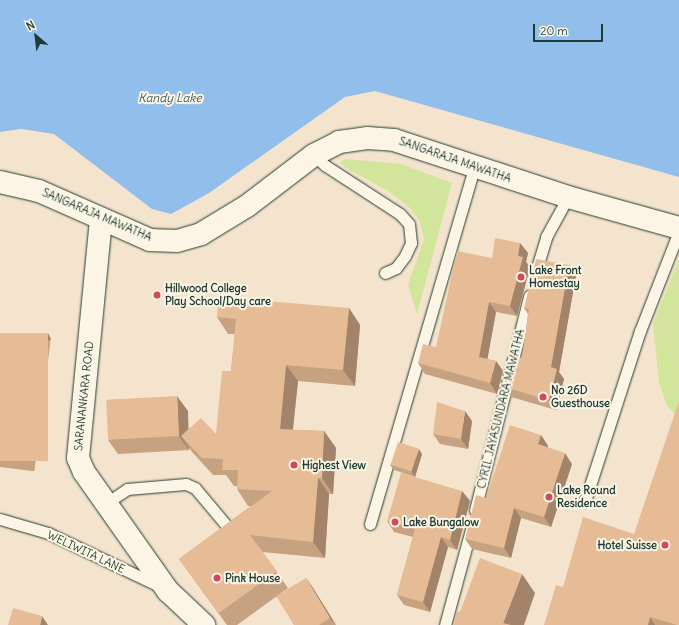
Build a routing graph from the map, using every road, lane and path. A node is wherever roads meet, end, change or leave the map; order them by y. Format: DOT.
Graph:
graph roads {
  1 [pos="314,155"];
  2 [pos="474,168"];
  3 [pos="0,182"];
  4 [pos="568,197"];
  5 [pos="101,219"];
  6 [pos="679,228"];
  7 [pos="679,231"];
  8 [pos="385,273"];
  9 [pos="585,501"];
  10 [pos="108,502"];
  11 [pos="0,520"];
  12 [pos="370,524"];
  13 [pos="226,525"];
  14 [pos="168,591"];
  15 [pos="204,625"];
  16 [pos="445,625"];
  1 -- 2 [label="main road, SANGARAJA MAWATHA"];
  1 -- 5 [label="main road, SANGARAJA MAWATHA"];
  1 -- 8 [label="lane"];
  2 -- 4 [label="main road, SANGARAJA MAWATHA"];
  2 -- 12 [label="lane"];
  3 -- 5 [label="main road, SANGARAJA MAWATHA"];
  4 -- 6 [label="main road, SANGARAJA MAWATHA"];
  4 -- 16 [label="lane, CYRIL JAYASUNDARA MAWATHA"];
  5 -- 10 [label="main road, SARANANKARA ROAD"];
  7 -- 9 [label="lane"];
  10 -- 13 [label="lane"];
  10 -- 14 [label="main road, SARANANKARA ROAD"];
  11 -- 14 [label="lane, WELIWITA LANE"];
  14 -- 15 [label="main road, SARANANKARA ROAD"];
}
